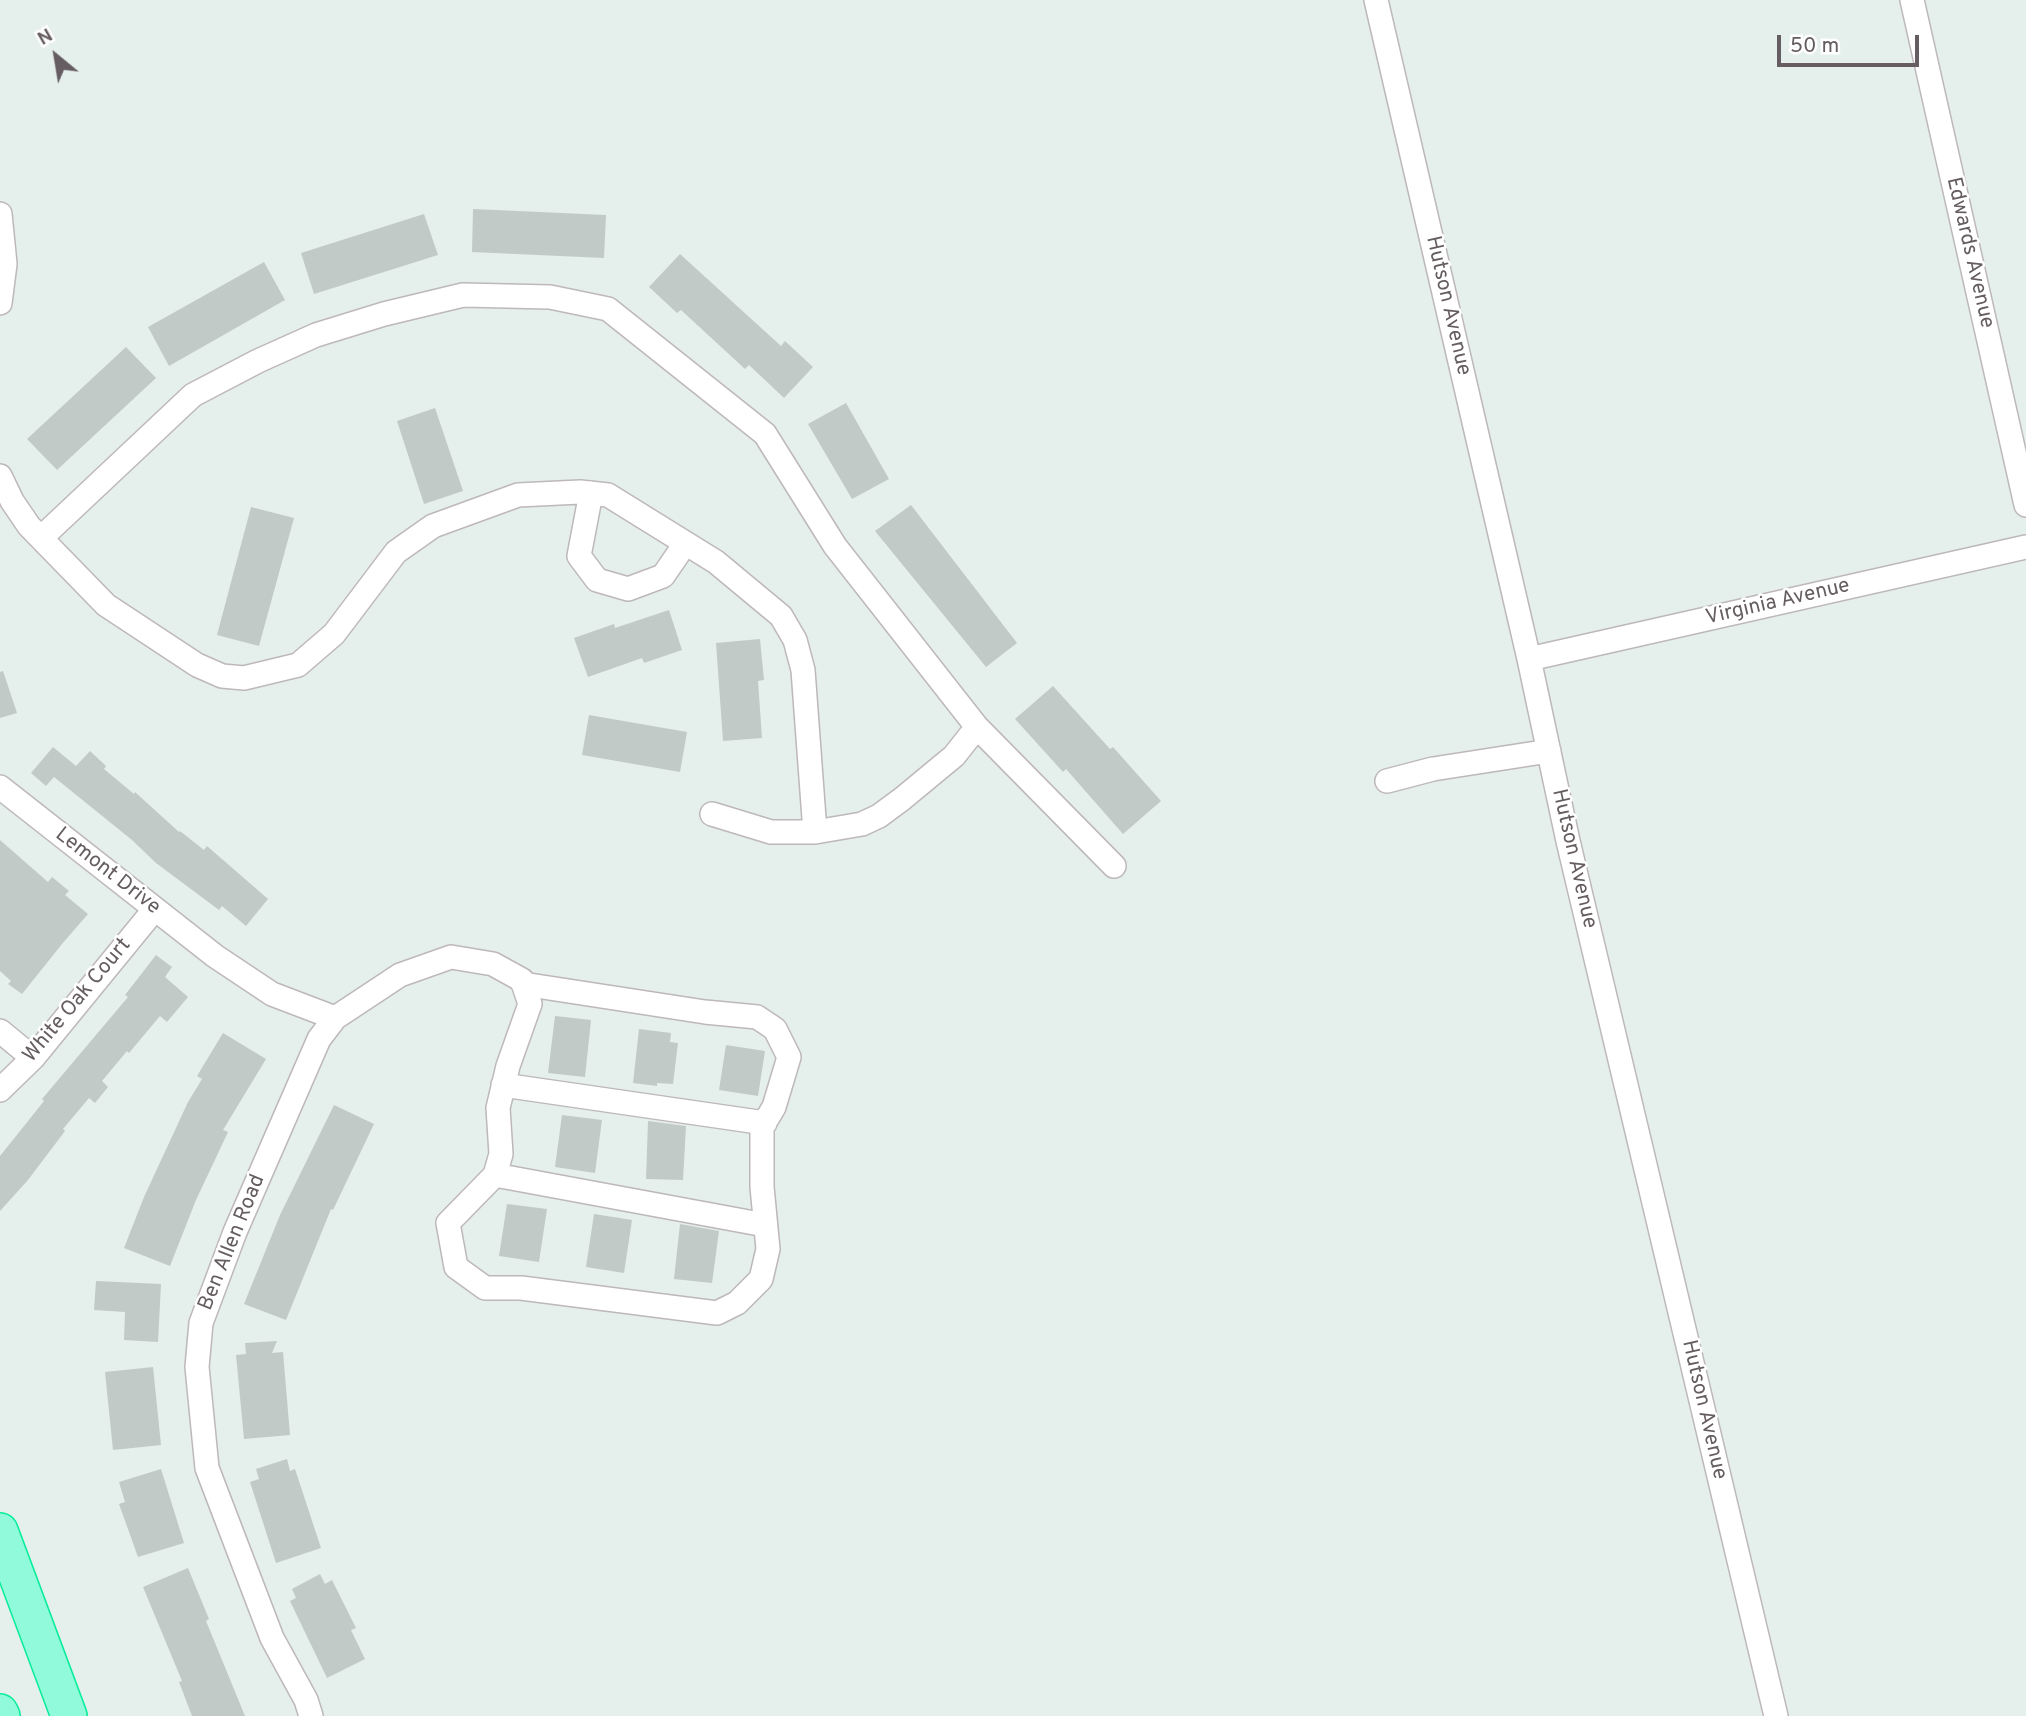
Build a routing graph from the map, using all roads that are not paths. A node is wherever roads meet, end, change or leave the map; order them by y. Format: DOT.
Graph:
graph roads {
  1 [pos="1376,0"];
  2 [pos="1912,0"];
  3 [pos="0,214"];
  4 [pos="0,303"];
  5 [pos="0,476"];
  6 [pos="591,493"];
  7 [pos="2026,505"];
  8 [pos="41,538"];
  9 [pos="685,544"];
  10 [pos="2026,547"];
  11 [pos="1529,659"];
  12 [pos="977,727"];
  13 [pos="1549,751"];
  14 [pos="1387,781"];
  15 [pos="0,788"];
  16 [pos="712,814"];
  17 [pos="815,832"];
  18 [pos="1114,866"];
  19 [pos="154,910"];
  20 [pos="523,984"];
  21 [pos="335,1018"];
  22 [pos="0,1031"];
  23 [pos="33,1058"];
  24 [pos="503,1085"];
  25 [pos="0,1090"];
  26 [pos="765,1123"];
  27 [pos="495,1175"];
  28 [pos="765,1225"];
  29 [pos="0,1531"];
  30 [pos="69,1716"];
  31 [pos="311,1716"];
  32 [pos="1776,1716"];
  1 -- 11 [label="street, Hutson Avenue"];
  2 -- 7 [label="street, Edwards Avenue"];
  3 -- 4 [label="street"];
  5 -- 8 [label="street"];
  6 -- 8 [label="street"];
  6 -- 9 [label="street"];
  6 -- 9 [label="street"];
  8 -- 12 [label="street"];
  9 -- 17 [label="street"];
  10 -- 11 [label="street, Virginia Avenue"];
  11 -- 13 [label="street, Hutson Avenue"];
  12 -- 17 [label="street"];
  12 -- 18 [label="street"];
  13 -- 14 [label="street"];
  13 -- 32 [label="street, Hutson Avenue"];
  15 -- 19 [label="street, Lemont Drive"];
  16 -- 17 [label="street"];
  19 -- 21 [label="street, Lemont Drive"];
  19 -- 23 [label="street, White Oak Court"];
  20 -- 21 [label="street, Ben Allen Road"];
  20 -- 24 [label="street"];
  20 -- 26 [label="street"];
  21 -- 31 [label="street, Ben Allen Road"];
  22 -- 23 [label="street"];
  23 -- 25 [label="street, White Oak Court"];
  24 -- 26 [label="street"];
  24 -- 27 [label="street"];
  26 -- 28 [label="street"];
  27 -- 28 [label="street"];
  27 -- 28 [label="street"];
  29 -- 30 [label="highway"];
}
